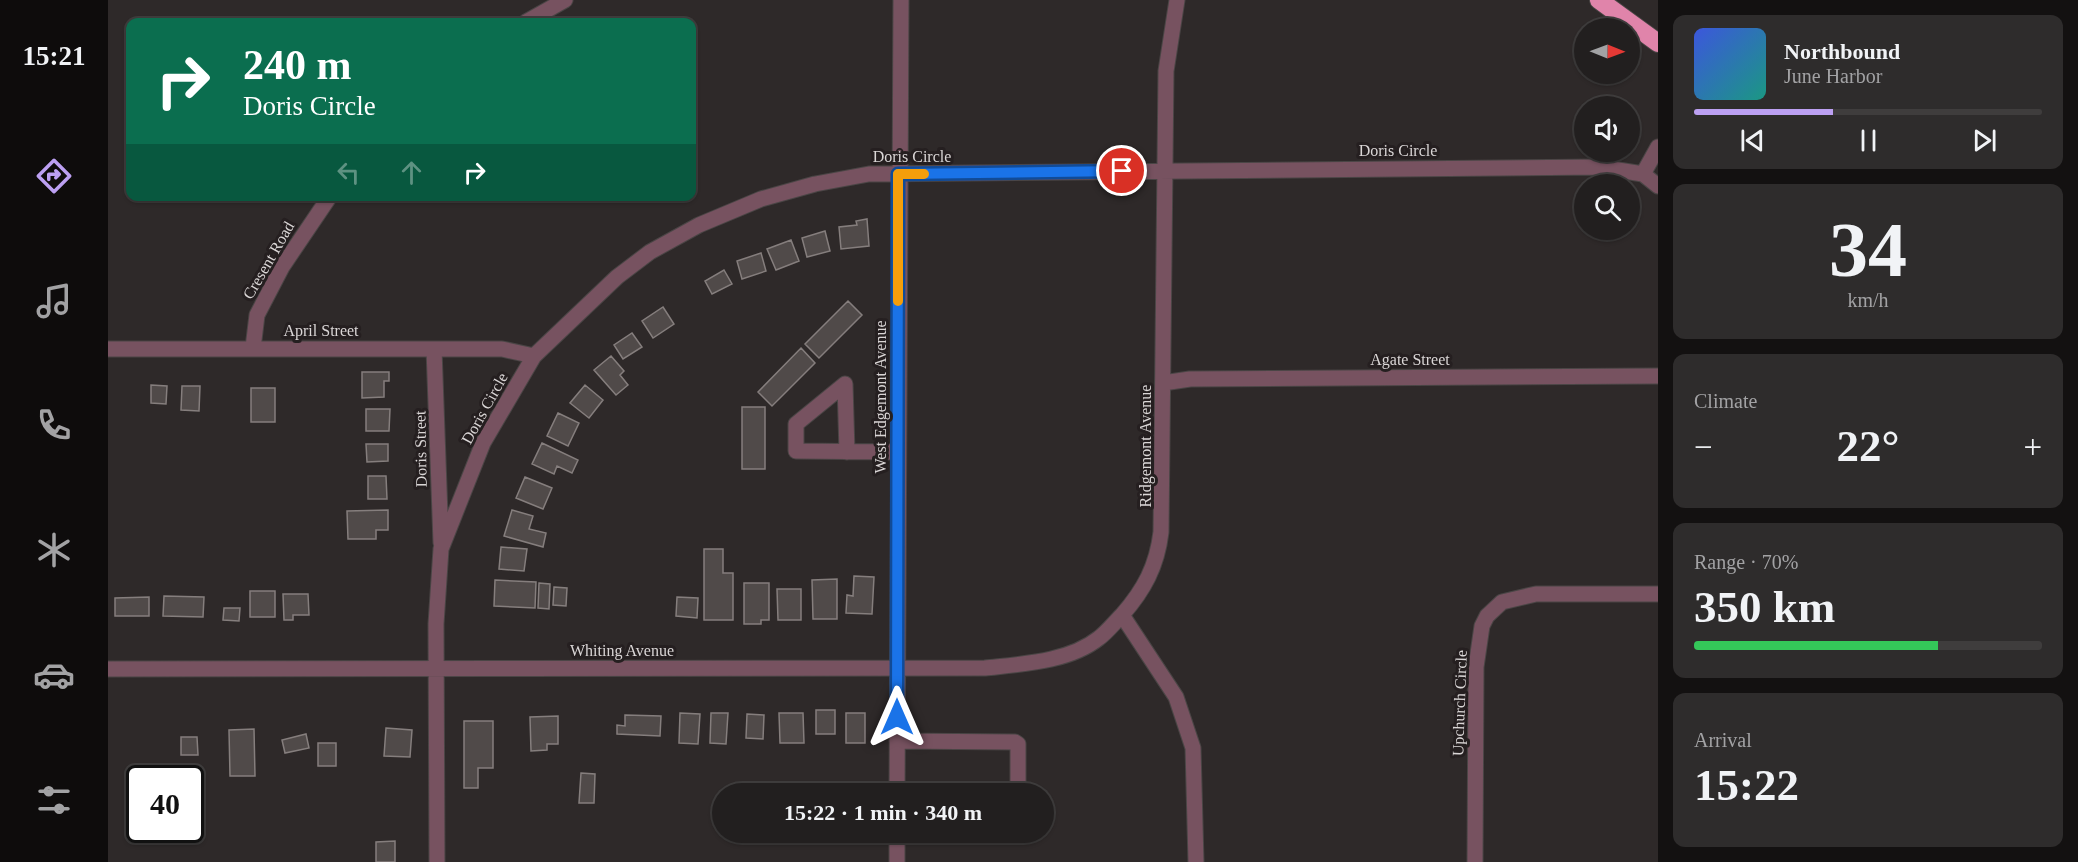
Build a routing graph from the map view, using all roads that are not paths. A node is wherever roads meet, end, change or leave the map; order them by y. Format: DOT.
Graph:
graph roads {
  1 [pos="565,0"];
  2 [pos="901,0"];
  3 [pos="1177,0"];
  4 [pos="1599,0"];
  5 [pos="533,18"];
  6 [pos="1658,43"];
  7 [pos="1658,147"];
  8 [pos="1164,170"];
  9 [pos="898,174"];
  10 [pos="1643,174"];
  11 [pos="1658,186"];
  12 [pos="327,201"];
  13 [pos="253,348"];
  14 [pos="108,349"];
  15 [pos="434,349"];
  16 [pos="534,356"];
  17 [pos="1658,376"];
  18 [pos="1163,383"];
  19 [pos="847,452"];
  20 [pos="898,452"];
  21 [pos="441,549"];
  22 [pos="1658,594"];
  23 [pos="1122,615"];
  24 [pos="436,668"];
  25 [pos="108,669"];
  26 [pos="897,669"];
  27 [pos="897,741"];
  28 [pos="897,783"];
  29 [pos="1018,783"];
  30 [pos="897,843"];
  31 [pos="436,862"];
  32 [pos="897,862"];
  33 [pos="1196,862"];
  34 [pos="1475,862"];
  1 -- 5 [label="street"];
  2 -- 9 [label="street, West Edgemont Avenue"];
  3 -- 8 [label="street, Ridgemont Avenue"];
  4 -- 6 [label="highway"];
  7 -- 10 [label="street"];
  8 -- 9 [label="street, Doris Circle"];
  8 -- 10 [label="street, Doris Circle"];
  8 -- 18 [label="street, Ridgemont Avenue"];
  9 -- 16 [label="street, Doris Circle"];
  9 -- 20 [label="street, West Edgemont Avenue"];
  10 -- 11 [label="street, Doris Circle"];
  12 -- 13 [label="street, Cresent Road"];
  13 -- 14 [label="street, April Street"];
  13 -- 15 [label="street, April Street"];
  15 -- 16 [label="street, April Street"];
  15 -- 21 [label="street, Doris Street"];
  16 -- 21 [label="street, Doris Circle"];
  17 -- 18 [label="street, Agate Street"];
  18 -- 23 [label="street, Ridgemont Avenue"];
  19 -- 19 [label="street"];
  19 -- 20 [label="street"];
  20 -- 26 [label="street, West Edgemont Avenue"];
  21 -- 24 [label="street, Doris Circle"];
  22 -- 34 [label="street, Upchurch Circle"];
  23 -- 26 [label="street, Whiting Avenue"];
  23 -- 33 [label="street"];
  24 -- 25 [label="street, Whiting Avenue"];
  24 -- 26 [label="street, Whiting Avenue"];
  24 -- 31 [label="street"];
  26 -- 27 [label="street, West Edgemont Avenue"];
  27 -- 28 [label="street, West Edgemont Avenue"];
  27 -- 29 [label="street"];
  30 -- 32 [label="street"];
}
